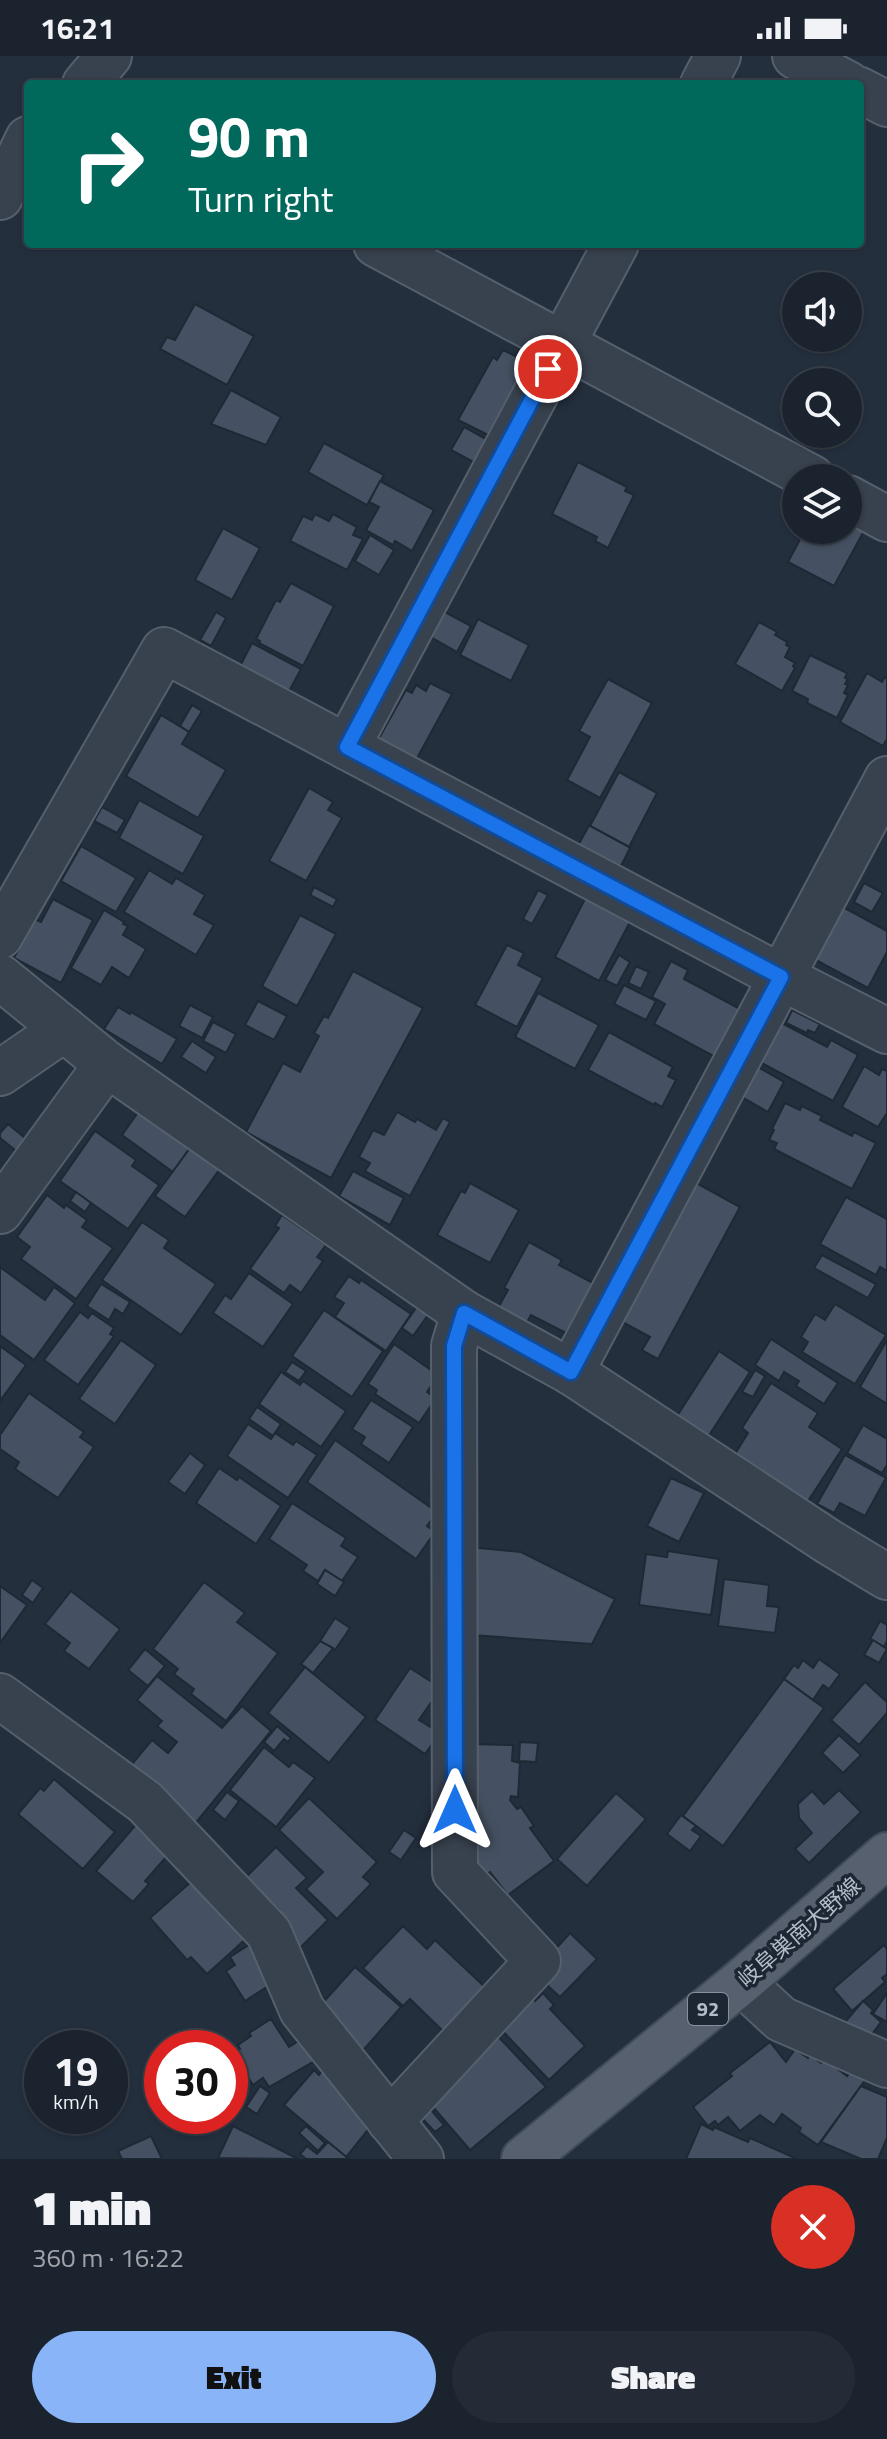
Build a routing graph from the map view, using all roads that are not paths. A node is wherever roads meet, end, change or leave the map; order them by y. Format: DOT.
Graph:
graph roads {
  1 [pos="109,56"];
  2 [pos="718,56"];
  3 [pos="795,56"];
  4 [pos="88,80"];
  5 [pos="705,80"];
  6 [pos="840,80"];
  7 [pos="864,92"];
  8 [pos="887,104"];
  9 [pos="24,147"];
  10 [pos="0,197"];
  11 [pos="384,248"];
  12 [pos="614,248"];
  13 [pos="562,342"];
  14 [pos="786,464"];
  15 [pos="862,506"];
  16 [pos="887,519"];
  17 [pos="347,747"];
  18 [pos="887,779"];
  19 [pos="0,936"];
  20 [pos="0,977"];
  21 [pos="781,977"];
  22 [pos="64,1029"];
  23 [pos="887,1031"];
  24 [pos="107,1064"];
  25 [pos="0,1073"];
  26 [pos="0,1211"];
  27 [pos="464,1313"];
  28 [pos="571,1372"];
  29 [pos="887,1577"];
  30 [pos="0,1696"];
  31 [pos="887,1855"];
  32 [pos="741,1982"];
  33 [pos="887,2065"];
  34 [pos="390,2121"];
  35 [pos="421,2159"];
  36 [pos="524,2159"];
  1 -- 4 [label="street"];
  2 -- 5 [label="street"];
  3 -- 6 [label="street"];
  7 -- 8 [label="street"];
  9 -- 10 [label="street"];
  11 -- 13 [label="street"];
  12 -- 13 [label="street"];
  13 -- 14 [label="street"];
  13 -- 17 [label="street"];
  15 -- 16 [label="street"];
  17 -- 19 [label="street"];
  17 -- 21 [label="street"];
  18 -- 21 [label="street"];
  20 -- 22 [label="street"];
  21 -- 23 [label="street"];
  21 -- 28 [label="street"];
  22 -- 24 [label="street"];
  22 -- 25 [label="street"];
  24 -- 26 [label="street"];
  24 -- 27 [label="street"];
  27 -- 28 [label="street"];
  27 -- 34 [label="street"];
  28 -- 29 [label="street"];
  30 -- 34 [label="street"];
  31 -- 32 [label="main road, 岐阜巣南大野線 / 92"];
  32 -- 33 [label="street"];
  32 -- 36 [label="main road, 岐阜巣南大野線 / 92"];
  34 -- 35 [label="street"];
}
